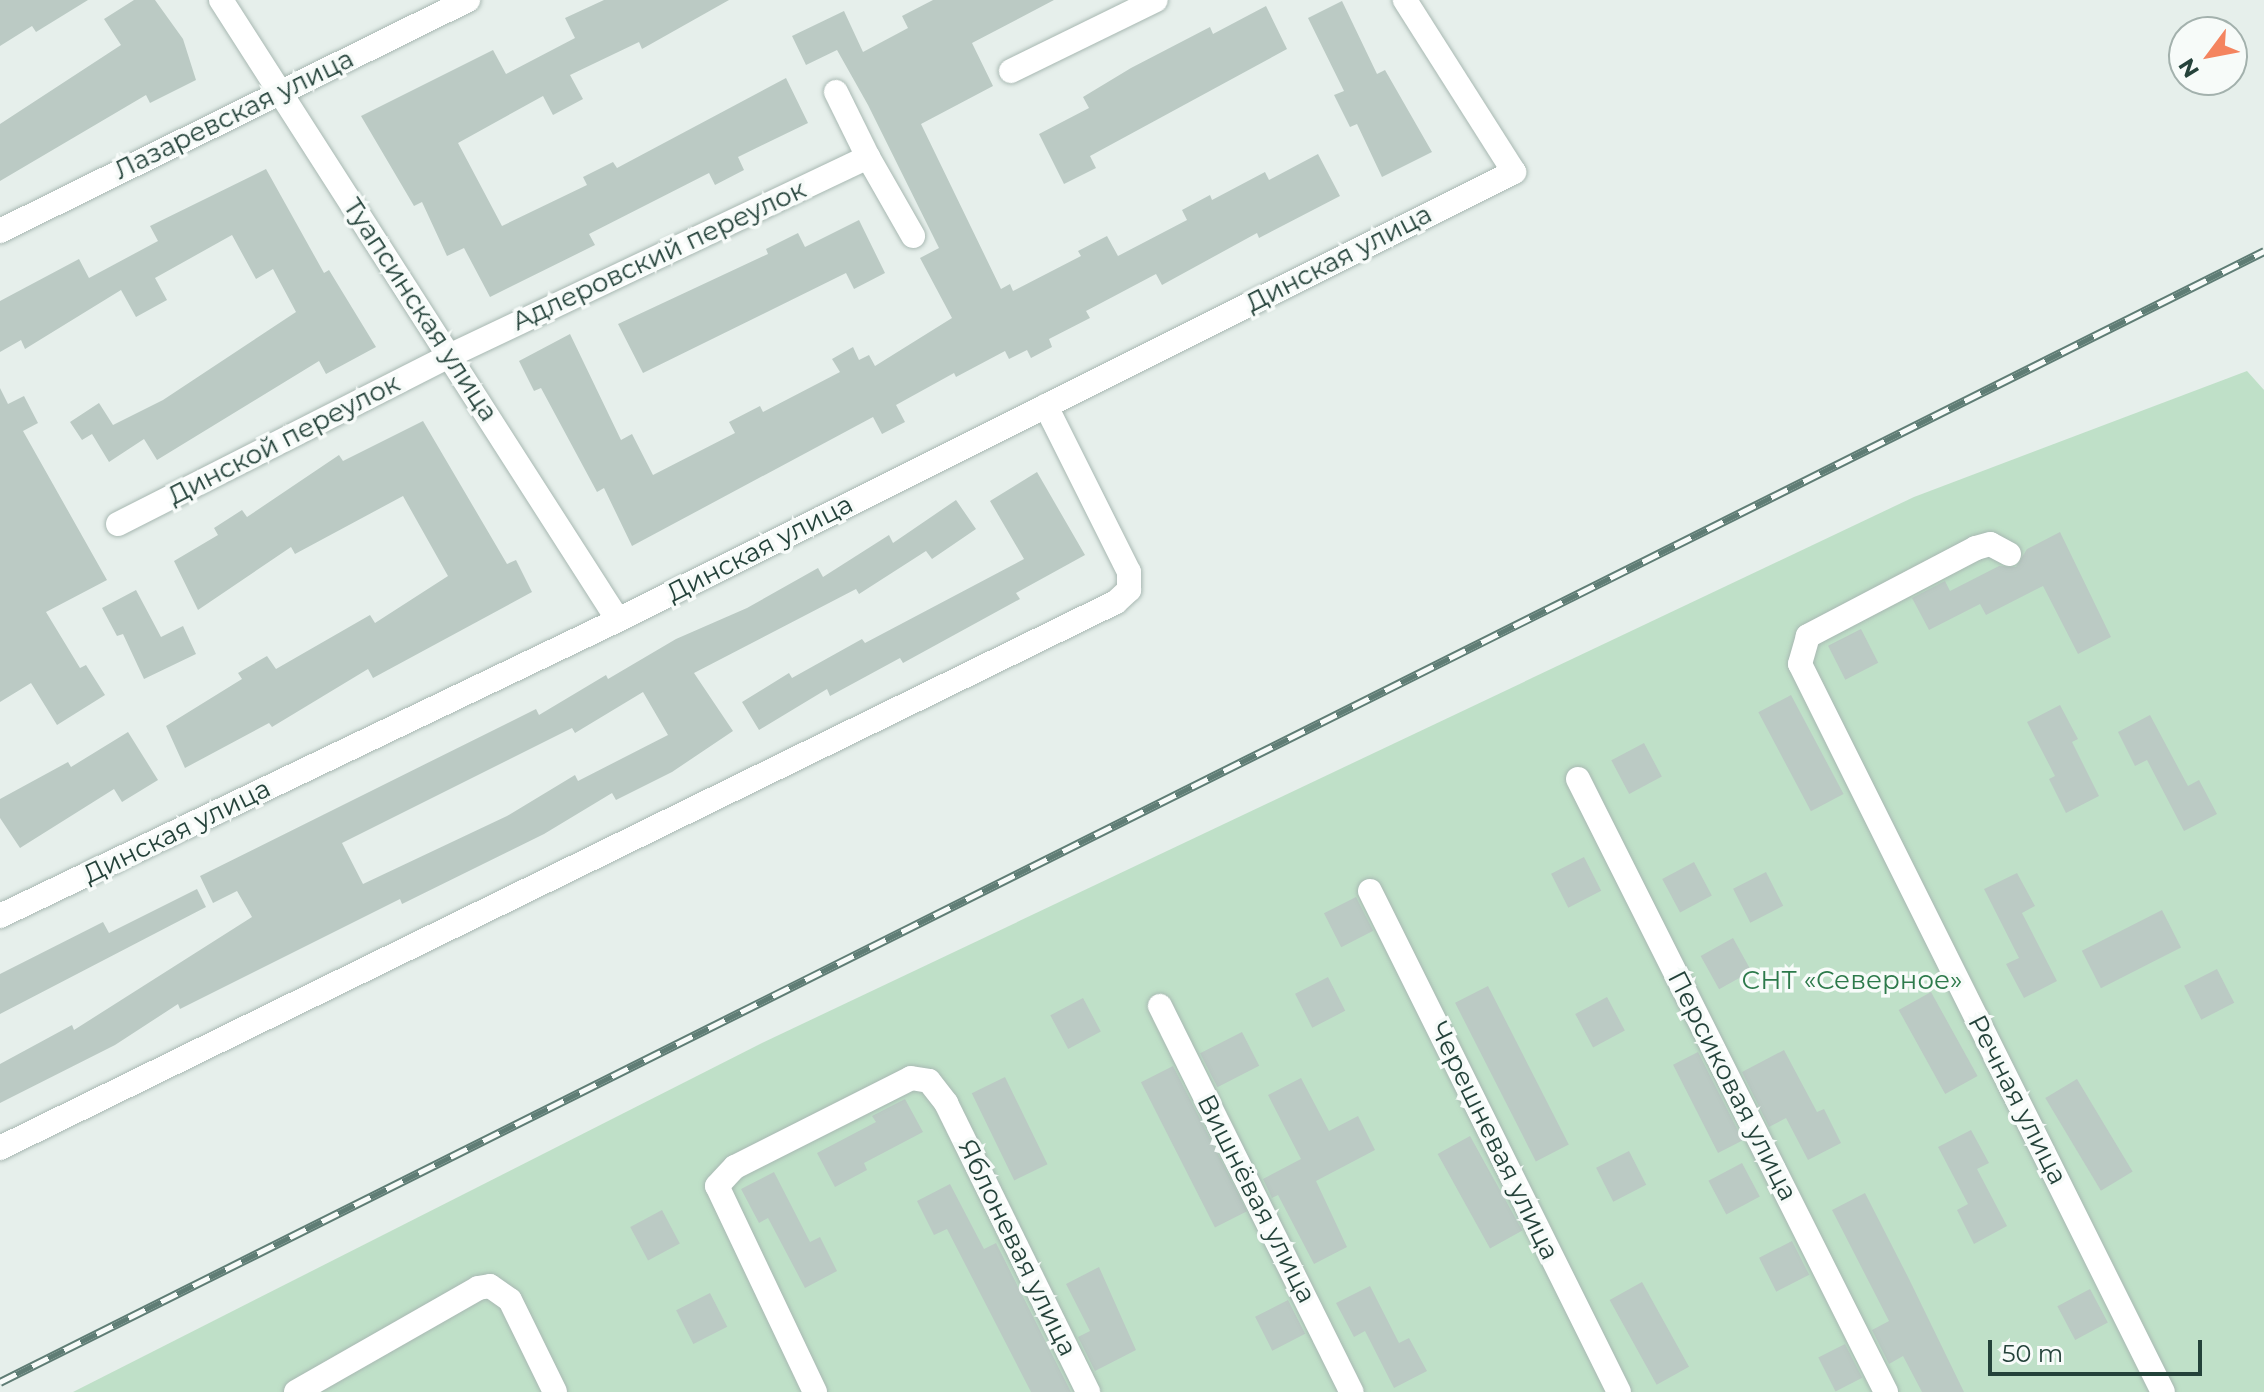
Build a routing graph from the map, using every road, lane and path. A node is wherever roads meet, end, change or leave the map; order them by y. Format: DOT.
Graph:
graph roads {
  1 [pos="221,0"];
  2 [pos="468,0"];
  3 [pos="1156,0"];
  4 [pos="1405,0"];
  5 [pos="1011,71"];
  6 [pos="281,92"];
  7 [pos="836,92"];
  8 [pos="868,157"];
  9 [pos="0,231"];
  10 [pos="913,236"];
  11 [pos="449,356"];
  12 [pos="1046,406"];
  13 [pos="118,524"];
  14 [pos="2009,554"];
  15 [pos="618,620"];
  16 [pos="1578,779"];
  17 [pos="1370,891"];
  18 [pos="0,916"];
  19 [pos="1160,1006"];
  20 [pos="0,1148"];
  21 [pos="296,1392"];
  22 [pos="555,1392"];
  23 [pos="815,1392"];
  24 [pos="1088,1392"];
  25 [pos="1352,1392"];
  26 [pos="1619,1392"];
  27 [pos="1886,1392"];
  28 [pos="2163,1392"];
  1 -- 6 [label="street, Туапсинская улица"];
  2 -- 6 [label="street, Лазаревская улица"];
  3 -- 5 [label="street"];
  4 -- 12 [label="street, Динская улица"];
  6 -- 9 [label="street, Лазаревская улица"];
  6 -- 11 [label="street, Туапсинская улица"];
  7 -- 8 [label="street"];
  8 -- 10 [label="street"];
  8 -- 11 [label="street, Адлеровский переулок"];
  11 -- 13 [label="street, Динской переулок"];
  11 -- 15 [label="street, Туапсинская улица"];
  12 -- 15 [label="street, Динская улица"];
  12 -- 20 [label="street"];
  14 -- 28 [label="street, Речная улица"];
  15 -- 18 [label="street, Динская улица"];
  16 -- 27 [label="street, Персиковая улица"];
  17 -- 26 [label="street, Черешневая улица"];
  19 -- 25 [label="street, Вишнёвая улица"];
  21 -- 22 [label="street"];
  23 -- 24 [label="street, Яблоневая улица"];
}
